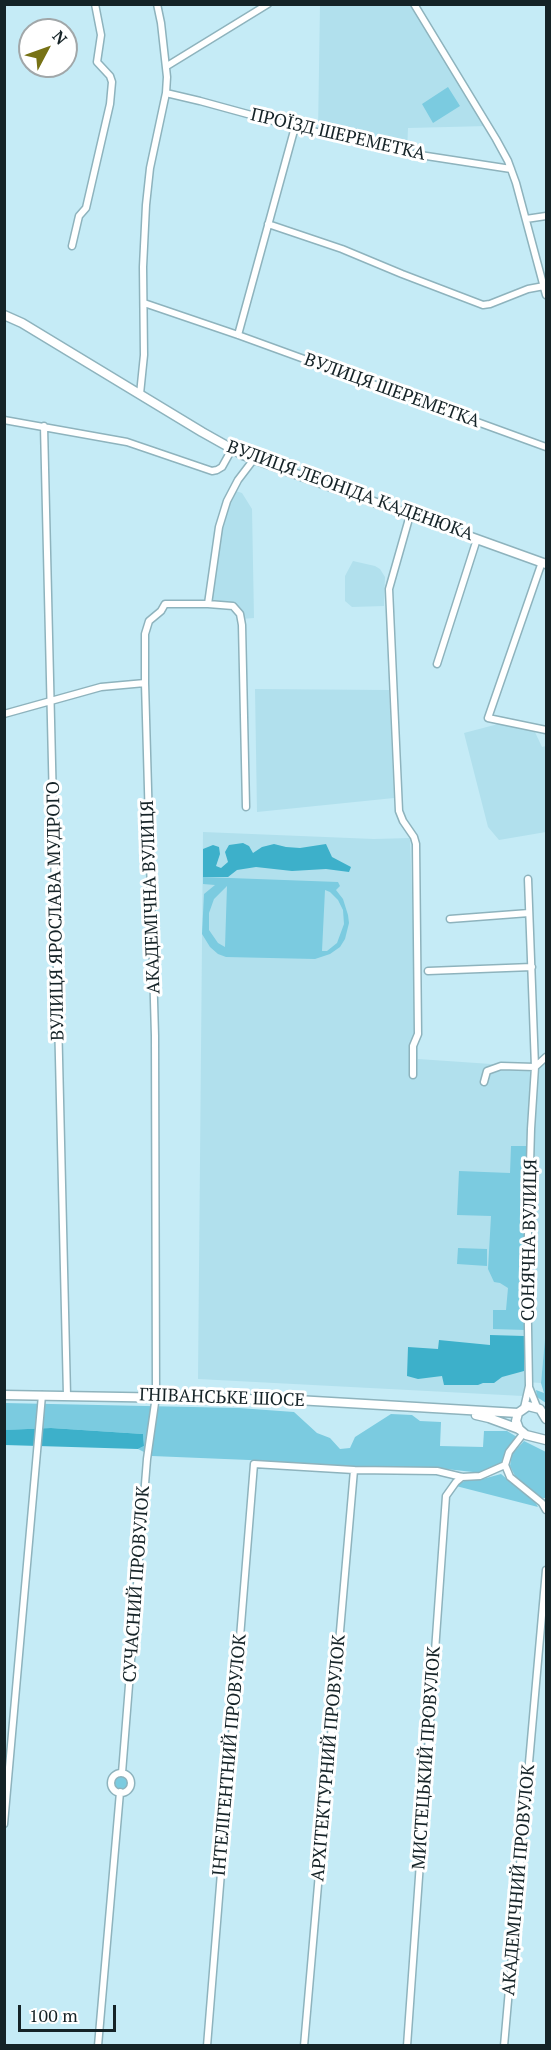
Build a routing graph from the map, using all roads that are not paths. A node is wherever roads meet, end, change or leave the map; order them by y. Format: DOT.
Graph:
graph roads {
  1 [pos="95,4"];
  2 [pos="157,4"];
  3 [pos="268,4"];
  4 [pos="414,4"];
  5 [pos="167,66"];
  6 [pos="166,93"];
  7 [pos="295,127"];
  8 [pos="511,169"];
  9 [pos="546,216"];
  10 [pos="526,219"];
  11 [pos="268,224"];
  12 [pos="72,246"];
  13 [pos="544,286"];
  14 [pos="546,295"];
  15 [pos="144,303"];
  16 [pos="4,315"];
  17 [pos="238,335"];
  18 [pos="140,394"];
  19 [pos="4,420"];
  20 [pos="44,426"];
  21 [pos="546,447"];
  22 [pos="232,449"];
  23 [pos="254,459"];
  24 [pos="411,515"];
  25 [pos="477,538"];
  26 [pos="544,563"];
  27 [pos="208,603"];
  28 [pos="437,664"];
  29 [pos="145,683"];
  30 [pos="51,700"];
  31 [pos="4,714"];
  32 [pos="546,730"];
  33 [pos="246,807"];
  34 [pos="528,879"];
  35 [pos="529,912"];
  36 [pos="450,918"];
  37 [pos="532,967"];
  38 [pos="428,971"];
  39 [pos="546,1057"];
  40 [pos="535,1067"];
  41 [pos="413,1075"];
  42 [pos="484,1082"];
  43 [pos="529,1386"];
  44 [pos="4,1395"];
  45 [pos="42,1395"];
  46 [pos="67,1395"];
  47 [pos="156,1396"];
  48 [pos="537,1407"];
  49 [pos="440,1409"];
  50 [pos="521,1411"];
  51 [pos="545,1424"];
  52 [pos="521,1432"];
  53 [pos="533,1436"];
  54 [pos="546,1440"];
  55 [pos="505,1465"];
  56 [pos="354,1470"];
  57 [pos="462,1477"];
  58 [pos="546,1510"];
  59 [pos="546,1570"];
  60 [pos="122,1773"];
  61 [pos="120,1792"];
  62 [pos="4,1824"];
  63 [pos="98,2046"];
  64 [pos="207,2046"];
  65 [pos="304,2046"];
  66 [pos="407,2046"];
  67 [pos="504,2046"];
  1 -- 12 [label="street"];
  2 -- 5 [label="street"];
  3 -- 5 [label="street"];
  4 -- 8 [label="street"];
  5 -- 6 [label="street"];
  6 -- 7 [label="street, ПРОЇЗД ШЕРЕМЕТКА"];
  6 -- 15 [label="street"];
  7 -- 8 [label="street, ПРОЇЗД ШЕРЕМЕТКА"];
  7 -- 11 [label="street"];
  8 -- 10 [label="street"];
  9 -- 10 [label="street"];
  10 -- 13 [label="street"];
  11 -- 13 [label="street"];
  11 -- 17 [label="street"];
  13 -- 14 [label="street"];
  15 -- 17 [label="street, ВУЛИЦЯ ШЕРЕМЕТКА"];
  15 -- 18 [label="street"];
  16 -- 18 [label="main road, ВУЛИЦЯ ЛЕОНІДА КАДЕНЮКА"];
  17 -- 21 [label="street, ВУЛИЦЯ ШЕРЕМЕТКА"];
  18 -- 22 [label="main road, ВУЛИЦЯ ЛЕОНІДА КАДЕНЮКА"];
  19 -- 20 [label="street"];
  20 -- 22 [label="street"];
  20 -- 30 [label="street, ВУЛИЦЯ ЯРОСЛАВА МУДРОГО"];
  22 -- 23 [label="main road, ВУЛИЦЯ ЛЕОНІДА КАДЕНЮКА"];
  23 -- 24 [label="main road, ВУЛИЦЯ ЛЕОНІДА КАДЕНЮКА"];
  23 -- 27 [label="street"];
  24 -- 25 [label="main road, ВУЛИЦЯ ЛЕОНІДА КАДЕНЮКА"];
  24 -- 41 [label="street"];
  25 -- 26 [label="main road, ВУЛИЦЯ ЛЕОНІДА КАДЕНЮКА"];
  25 -- 28 [label="street"];
  26 -- 32 [label="street"];
  27 -- 29 [label="street, АКАДЕМІЧНА ВУЛИЦЯ"];
  27 -- 33 [label="street, АКАДЕМІЧНА ВУЛИЦЯ"];
  29 -- 30 [label="street"];
  29 -- 47 [label="street, АКАДЕМІЧНА ВУЛИЦЯ"];
  30 -- 31 [label="street"];
  30 -- 46 [label="street, ВУЛИЦЯ ЯРОСЛАВА МУДРОГО"];
  34 -- 35 [label="street, СОНЯЧНА ВУЛИЦЯ"];
  35 -- 36 [label="street"];
  35 -- 37 [label="street, СОНЯЧНА ВУЛИЦЯ"];
  37 -- 38 [label="street"];
  37 -- 40 [label="street, СОНЯЧНА ВУЛИЦЯ"];
  39 -- 40 [label="street"];
  40 -- 42 [label="street"];
  40 -- 43 [label="street, СОНЯЧНА ВУЛИЦЯ"];
  43 -- 48 [label="street"];
  43 -- 50 [label="street"];
  44 -- 45 [label="main road, ГНІВАНСЬКЕ ШОСЕ"];
  45 -- 46 [label="main road, ГНІВАНСЬКЕ ШОСЕ"];
  45 -- 62 [label="street"];
  46 -- 47 [label="main road, ГНІВАНСЬКЕ ШОСЕ"];
  47 -- 49 [label="main road, ГНІВАНСЬКЕ ШОСЕ"];
  47 -- 60 [label="street, СУЧАСНИЙ ПРОВУЛОК"];
  48 -- 50 [label="main road, ГНІВАНСЬКЕ ШОСЕ"];
  48 -- 51 [label="main road"];
  49 -- 50 [label="main road, ГНІВАНСЬКЕ ШОСЕ"];
  49 -- 52 [label="main road, ГНІВАНСЬКЕ ШОСЕ"];
  50 -- 52 [label="main road"];
  51 -- 53 [label="main road"];
  52 -- 53 [label="main road, ГНІВАНСЬКЕ ШОСЕ"];
  52 -- 55 [label="street"];
  53 -- 54 [label="main road, ГНІВАНСЬКЕ ШОСЕ"];
  55 -- 57 [label="street"];
  55 -- 58 [label="street"];
  56 -- 57 [label="street"];
  56 -- 64 [label="street, ІНТЕЛІГЕНТНИЙ ПРОВУЛОК"];
  56 -- 65 [label="street, АРХІТЕКТУРНИЙ ПРОВУЛОК"];
  57 -- 66 [label="street, МИСТЕЦЬКИЙ ПРОВУЛОК"];
  59 -- 67 [label="street, АКАДЕМІЧНИЙ ПРОВУЛОК"];
  60 -- 61 [label="street"];
  60 -- 61 [label="street"];
  61 -- 63 [label="street"];
}
